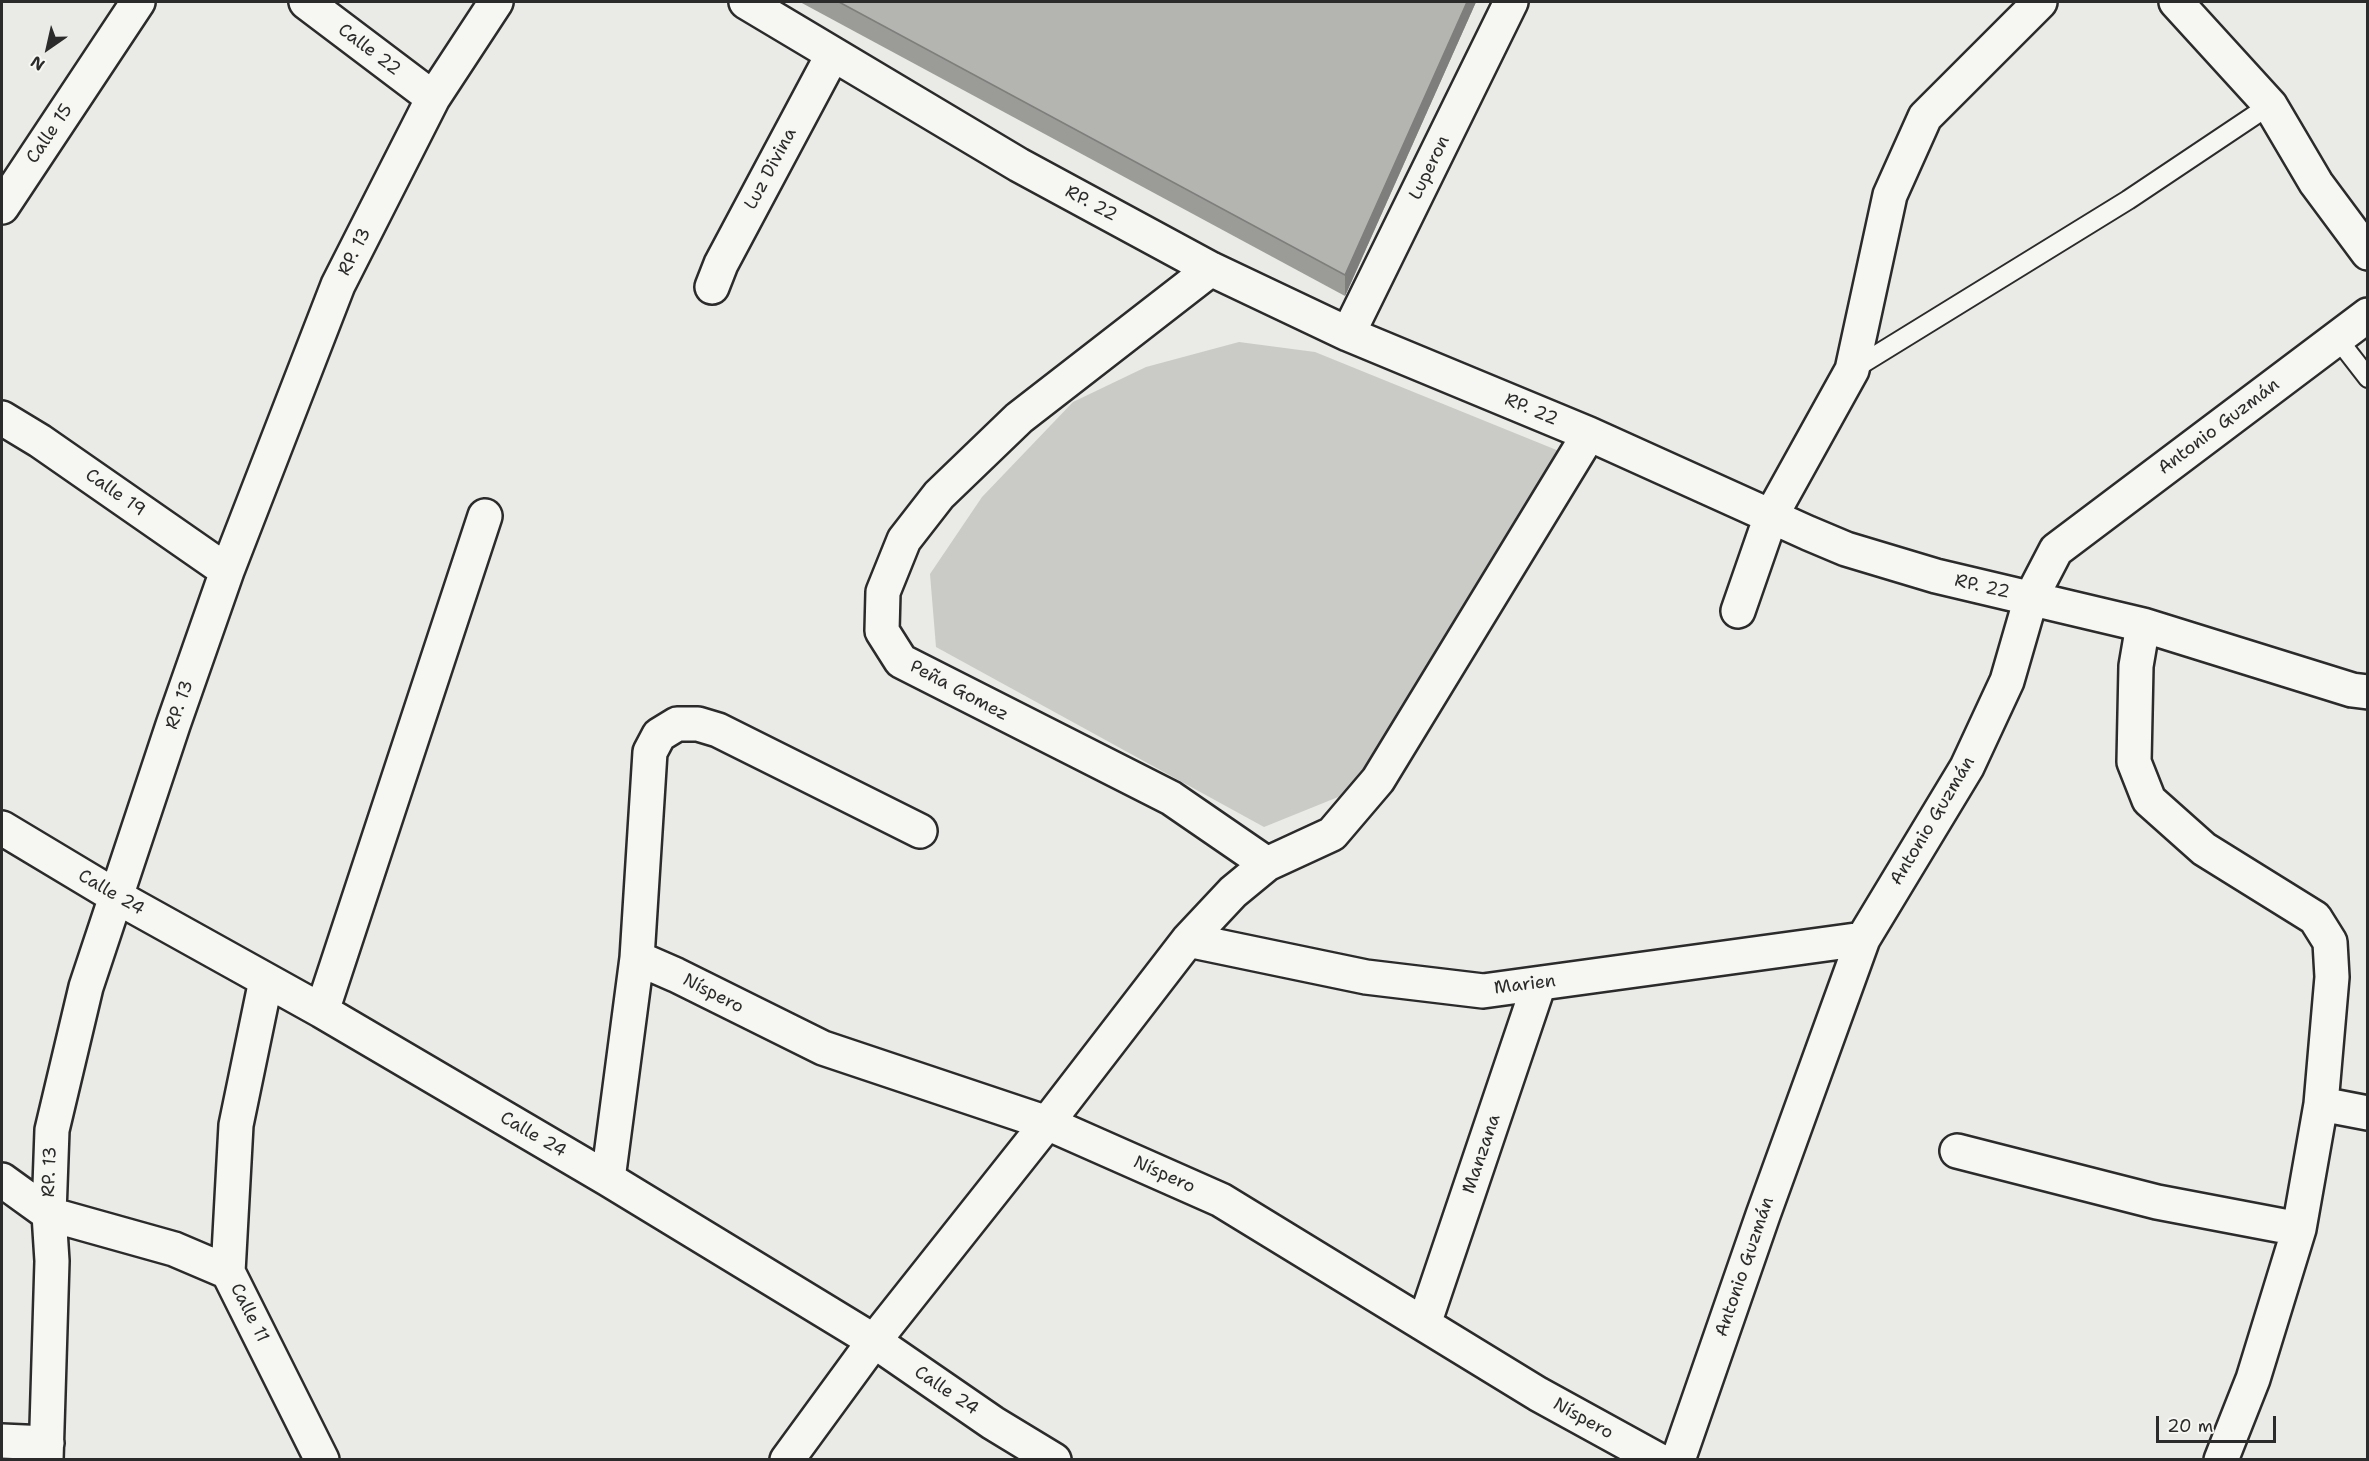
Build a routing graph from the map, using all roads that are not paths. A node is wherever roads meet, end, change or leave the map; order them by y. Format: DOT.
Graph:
graph roads {
  1 [pos="138,2"];
  2 [pos="306,2"];
  3 [pos="496,2"];
  4 [pos="746,2"];
  5 [pos="1510,2"];
  6 [pos="2040,2"];
  7 [pos="2176,2"];
  8 [pos="834,54"];
  9 [pos="433,98"];
  10 [pos="2270,105"];
  11 [pos="2,207"];
  12 [pos="2367,253"];
  13 [pos="1211,269"];
  14 [pos="712,286"];
  15 [pos="2367,315"];
  16 [pos="1348,334"];
  17 [pos="2337,338"];
  18 [pos="1852,370"];
  19 [pos="2367,378"];
  20 [pos="2,418"];
  21 [pos="1589,434"];
  22 [pos="484,516"];
  23 [pos="1771,516"];
  24 [pos="227,571"];
  25 [pos="2031,598"];
  26 [pos="1738,611"];
  27 [pos="2143,625"];
  28 [pos="2367,692"];
  29 [pos="2,828"];
  30 [pos="920,831"];
  31 [pos="1267,864"];
  32 [pos="117,897"];
  33 [pos="1863,939"];
  34 [pos="1188,940"];
  35 [pos="637,958"];
  36 [pos="266,980"];
  37 [pos="1539,984"];
  38 [pos="322,1011"];
  39 [pos="2321,1104"];
  40 [pos="2367,1113"];
  41 [pos="1047,1123"];
  42 [pos="1957,1151"];
  43 [pos="608,1179"];
  44 [pos="2,1180"];
  45 [pos="49,1214"];
  46 [pos="2299,1229"];
  47 [pos="228,1272"];
  48 [pos="1424,1324"];
  49 [pos="874,1341"];
  50 [pos="993,1423"];
  51 [pos="2,1441"];
  52 [pos="46,1451"];
  53 [pos="322,1460"];
  54 [pos="787,1460"];
  55 [pos="1006,1460"];
  56 [pos="1054,1460"];
  57 [pos="1658,1460"];
  58 [pos="1678,1460"];
  59 [pos="2221,1460"];
  1 -- 11 [label="street, Calle 15"];
  2 -- 9 [label="street, Calle 22"];
  3 -- 9 [label="street, RP. 13"];
  4 -- 8 [label="street, RP. 22"];
  5 -- 16 [label="street, Luperon"];
  6 -- 18 [label="street"];
  7 -- 10 [label="street"];
  8 -- 13 [label="street, RP. 22"];
  8 -- 14 [label="street, Luz Divina"];
  9 -- 24 [label="street, RP. 13"];
  10 -- 12 [label="street"];
  10 -- 18 [label="lane"];
  13 -- 16 [label="street, RP. 22"];
  13 -- 31 [label="street, Peña Gomez"];
  15 -- 17 [label="street, Antonio Guzmán"];
  16 -- 21 [label="street, RP. 22"];
  17 -- 19 [label="lane"];
  17 -- 25 [label="street, Antonio Guzmán"];
  18 -- 23 [label="street"];
  20 -- 24 [label="street, Calle 19"];
  21 -- 23 [label="street, RP. 22"];
  21 -- 31 [label="street"];
  22 -- 38 [label="street"];
  23 -- 25 [label="street, RP. 22"];
  23 -- 26 [label="street"];
  24 -- 32 [label="street, RP. 13"];
  25 -- 27 [label="street, RP. 22"];
  25 -- 33 [label="street, Antonio Guzmán"];
  27 -- 28 [label="street, RP. 22"];
  27 -- 39 [label="street"];
  29 -- 32 [label="street, Calle 24"];
  30 -- 35 [label="street"];
  31 -- 34 [label="street"];
  32 -- 36 [label="street, Calle 24"];
  32 -- 45 [label="street, RP. 13"];
  33 -- 37 [label="street, Marien"];
  33 -- 58 [label="street, Antonio Guzmán"];
  34 -- 37 [label="street, Marien"];
  34 -- 41 [label="street"];
  35 -- 41 [label="street, Níspero"];
  35 -- 43 [label="street"];
  36 -- 38 [label="street, Calle 24"];
  36 -- 47 [label="street"];
  37 -- 48 [label="street, Manzana"];
  38 -- 43 [label="street, Calle 24"];
  39 -- 40 [label="street"];
  39 -- 46 [label="street"];
  41 -- 48 [label="street, Níspero"];
  41 -- 49 [label="street"];
  42 -- 46 [label="street"];
  43 -- 49 [label="street, Calle 24"];
  44 -- 45 [label="street, Calle 11"];
  45 -- 47 [label="street, Calle 11"];
  45 -- 52 [label="street, RP. 13"];
  46 -- 59 [label="street"];
  47 -- 53 [label="street, Calle 11"];
  48 -- 57 [label="street, Níspero"];
  49 -- 50 [label="street, Calle 24"];
  49 -- 54 [label="street"];
  50 -- 55 [label="street"];
  50 -- 56 [label="street, Calle 24"];
  51 -- 52 [label="street"];
}
